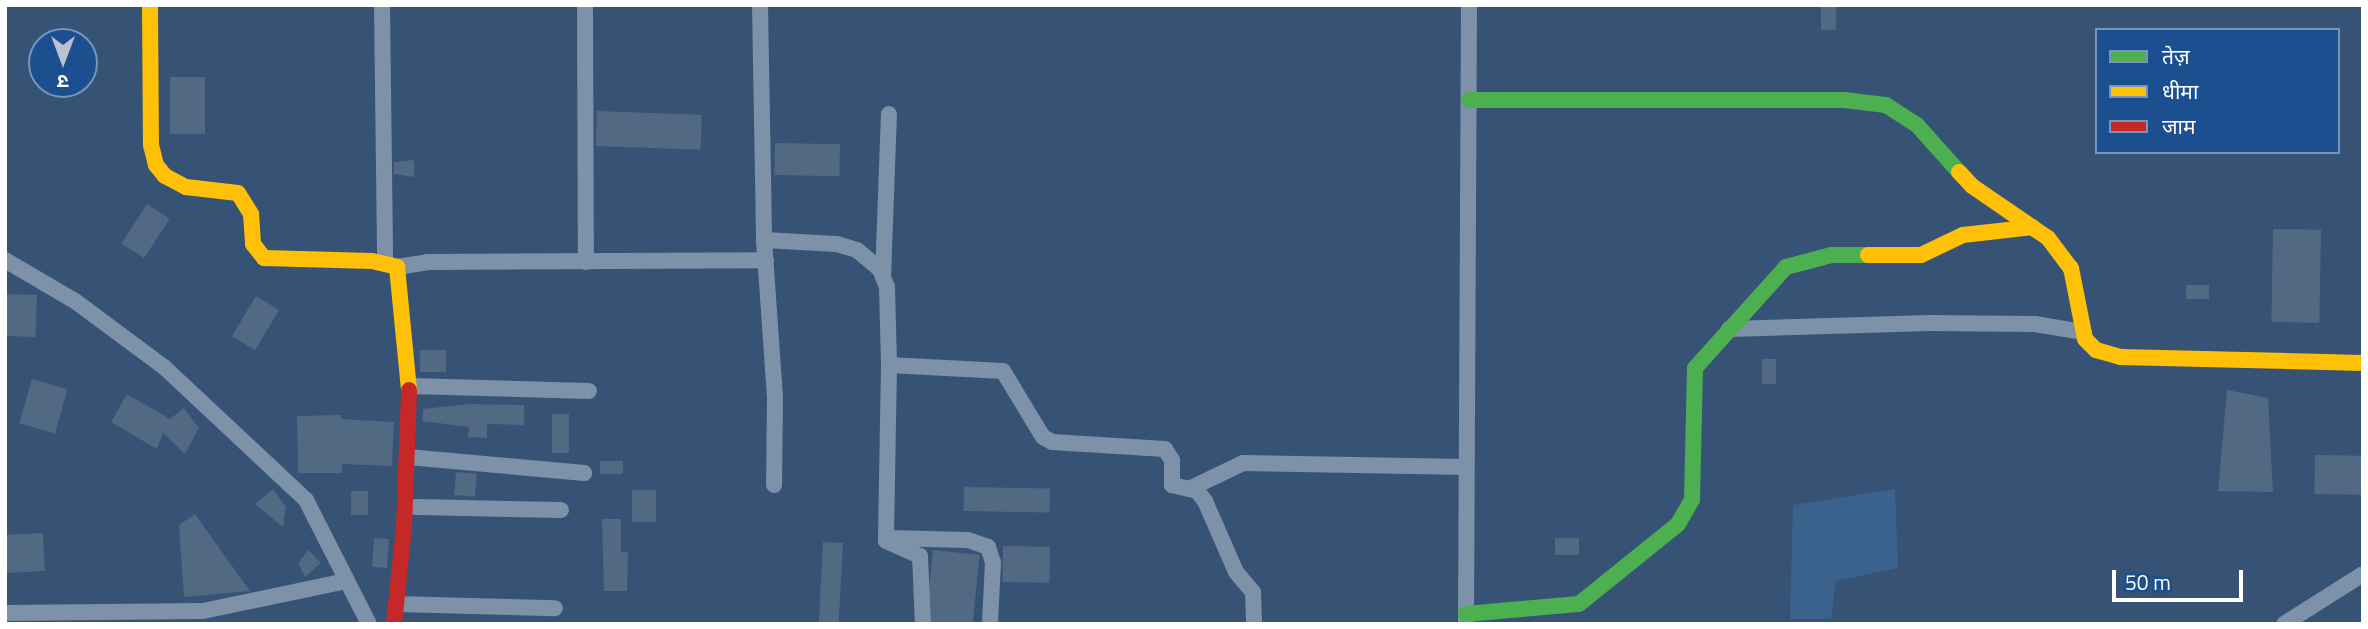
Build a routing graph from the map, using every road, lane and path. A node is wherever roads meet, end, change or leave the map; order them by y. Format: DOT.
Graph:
graph roads {
  1 [pos="150,5"];
  2 [pos="382,5"];
  3 [pos="584,5"];
  4 [pos="760,5"];
  5 [pos="1469,5"];
  6 [pos="1469,100"];
  7 [pos="889,114"];
  8 [pos="2034,227"];
  9 [pos="764,240"];
  10 [pos="5,260"];
  11 [pos="766,260"];
  12 [pos="586,262"];
  13 [pos="391,265"];
  14 [pos="883,277"];
  15 [pos="1729,330"];
  16 [pos="2083,331"];
  17 [pos="2363,363"];
  18 [pos="889,365"];
  19 [pos="409,386"];
  20 [pos="589,391"];
  21 [pos="408,457"];
  22 [pos="1466,467"];
  23 [pos="584,473"];
  24 [pos="774,485"];
  25 [pos="1189,489"];
  26 [pos="416,507"];
  27 [pos="561,510"];
  28 [pos="886,538"];
  29 [pos="2363,573"];
  30 [pos="347,581"];
  31 [pos="397,604"];
  32 [pos="555,608"];
  33 [pos="5,613"];
  34 [pos="1466,619"];
  35 [pos="369,624"];
  36 [pos="394,624"];
  37 [pos="923,624"];
  38 [pos="990,624"];
  39 [pos="1254,624"];
  40 [pos="2284,624"];
  1 -- 13 [label="street"];
  2 -- 13 [label="street"];
  3 -- 12 [label="street"];
  4 -- 9 [label="street"];
  5 -- 6 [label="street"];
  6 -- 8 [label="street"];
  6 -- 22 [label="street"];
  7 -- 14 [label="street"];
  8 -- 15 [label="street"];
  8 -- 16 [label="street"];
  9 -- 11 [label="street"];
  9 -- 14 [label="street"];
  10 -- 30 [label="street"];
  11 -- 12 [label="street"];
  11 -- 24 [label="street"];
  12 -- 13 [label="street"];
  13 -- 19 [label="street"];
  14 -- 18 [label="street"];
  15 -- 16 [label="street"];
  15 -- 34 [label="street"];
  16 -- 17 [label="street"];
  18 -- 25 [label="street"];
  18 -- 28 [label="street"];
  19 -- 20 [label="street"];
  19 -- 21 [label="street"];
  21 -- 23 [label="street"];
  21 -- 31 [label="street"];
  22 -- 25 [label="street"];
  22 -- 34 [label="street"];
  25 -- 39 [label="street"];
  26 -- 27 [label="street"];
  28 -- 37 [label="street"];
  28 -- 38 [label="street"];
  29 -- 40 [label="street"];
  30 -- 33 [label="street"];
  30 -- 35 [label="street"];
  31 -- 32 [label="street"];
  31 -- 36 [label="street"];
}
